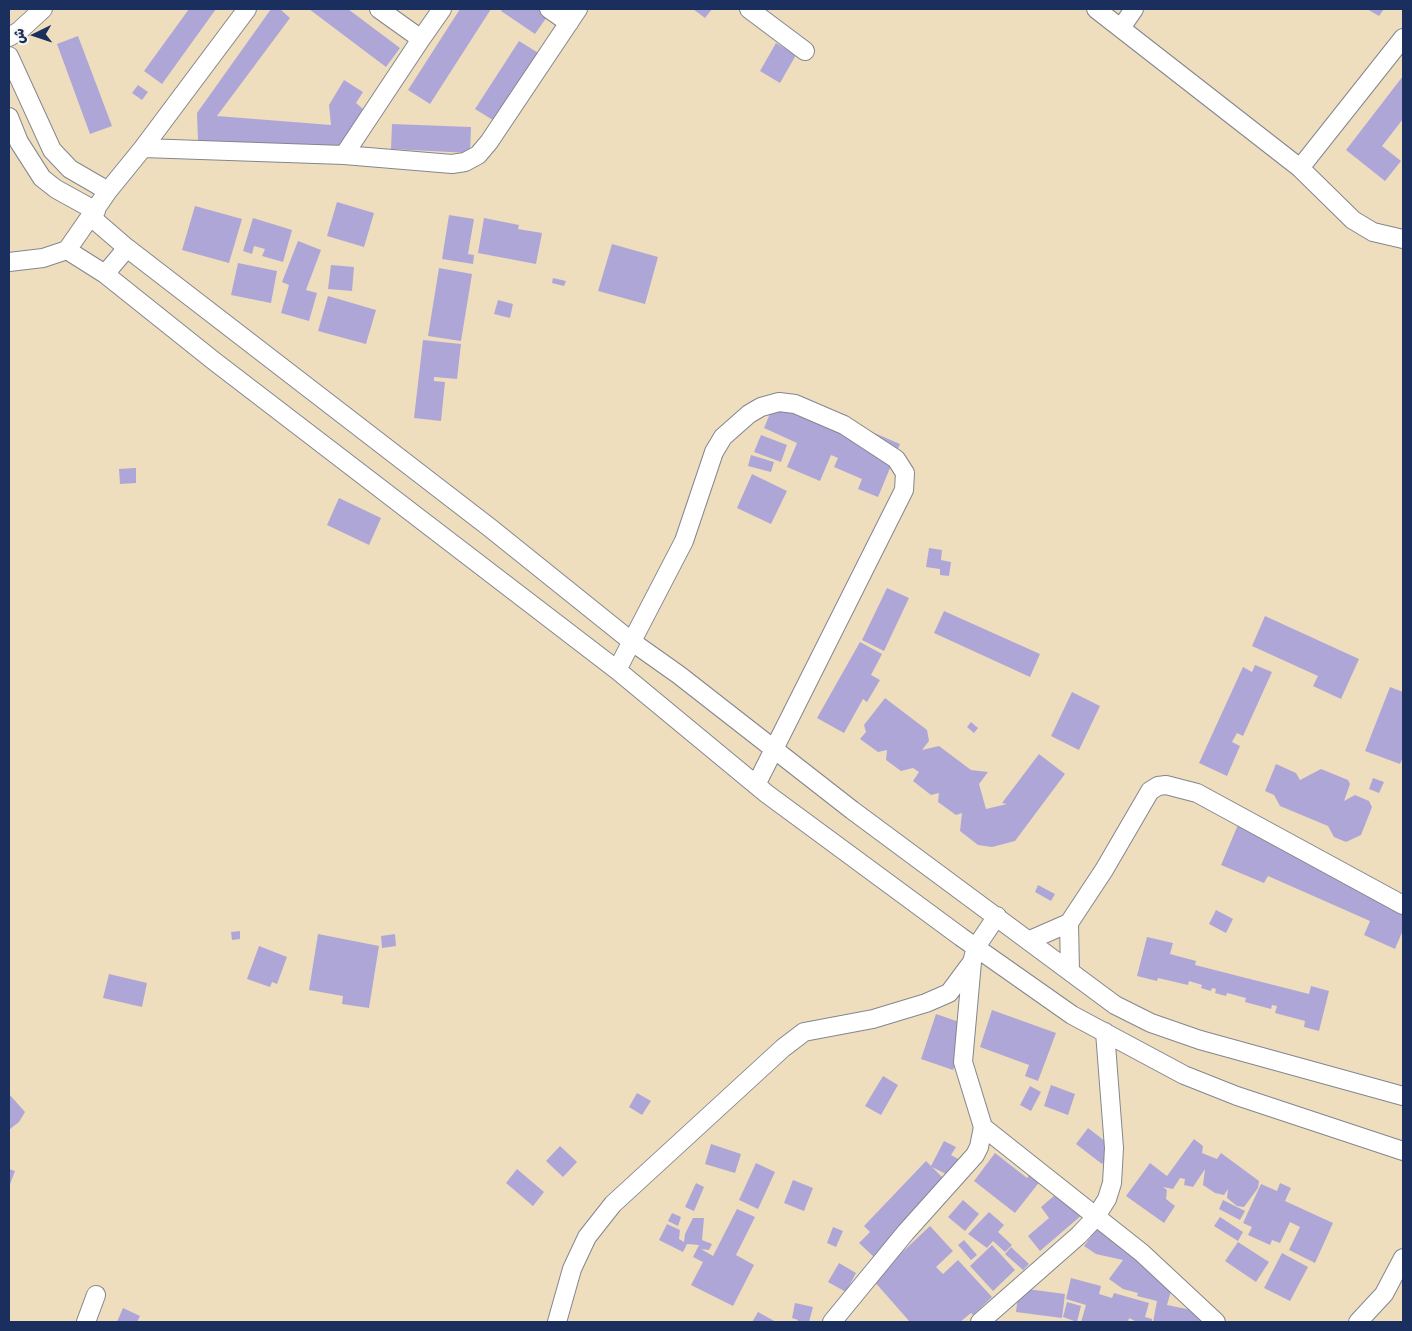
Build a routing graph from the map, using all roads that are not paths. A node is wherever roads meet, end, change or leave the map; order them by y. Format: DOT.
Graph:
graph roads {
  1 [pos="43,9"];
  2 [pos="247,9"];
  3 [pos="379,9"];
  4 [pos="442,9"];
  5 [pos="549,9"];
  6 [pos="749,9"];
  7 [pos="1096,9"];
  8 [pos="1134,9"];
  9 [pos="574,16"];
  10 [pos="1121,28"];
  11 [pos="9,37"];
  12 [pos="1403,38"];
  13 [pos="421,39"];
  14 [pos="805,51"];
  15 [pos="9,56"];
  16 [pos="9,117"];
  17 [pos="143,148"];
  18 [pos="344,155"];
  19 [pos="1300,168"];
  20 [pos="108,191"];
  21 [pos="93,214"];
  22 [pos="1403,238"];
  23 [pos="127,248"];
  24 [pos="67,250"];
  25 [pos="9,262"];
  26 [pos="105,274"];
  27 [pos="631,640"];
  28 [pos="617,670"];
  29 [pos="775,750"];
  30 [pos="756,785"];
  31 [pos="1403,905"];
  32 [pos="997,916"];
  33 [pos="1069,923"];
  34 [pos="1030,940"];
  35 [pos="974,955"];
  36 [pos="1070,971"];
  37 [pos="1104,1032"];
  38 [pos="1403,1096"];
  39 [pos="982,1127"];
  40 [pos="1403,1151"];
  41 [pos="1096,1218"];
  42 [pos="1403,1258"];
  43 [pos="96,1295"];
  44 [pos="86,1322"];
  45 [pos="557,1322"];
  46 [pos="832,1322"];
  47 [pos="980,1322"];
  48 [pos="1216,1322"];
  49 [pos="1358,1322"];
  1 -- 11 [label="street"];
  2 -- 17 [label="street"];
  3 -- 13 [label="street"];
  4 -- 13 [label="street"];
  5 -- 9 [label="street"];
  6 -- 14 [label="street"];
  7 -- 10 [label="street"];
  8 -- 10 [label="street"];
  9 -- 18 [label="street"];
  10 -- 19 [label="street"];
  12 -- 19 [label="street"];
  13 -- 18 [label="street"];
  15 -- 20 [label="street"];
  16 -- 21 [label="street"];
  17 -- 18 [label="street"];
  17 -- 20 [label="street"];
  19 -- 22 [label="street"];
  20 -- 21 [label="street"];
  21 -- 23 [label="street"];
  21 -- 24 [label="street"];
  23 -- 26 [label="street"];
  23 -- 27 [label="street"];
  24 -- 25 [label="street"];
  24 -- 26 [label="street"];
  26 -- 28 [label="street"];
  27 -- 28 [label="street"];
  27 -- 29 [label="street"];
  27 -- 29 [label="street"];
  28 -- 30 [label="street"];
  29 -- 30 [label="street"];
  29 -- 32 [label="street"];
  30 -- 35 [label="street"];
  31 -- 33 [label="street"];
  32 -- 34 [label="street"];
  32 -- 35 [label="street"];
  33 -- 34 [label="street"];
  33 -- 36 [label="street"];
  34 -- 36 [label="street"];
  35 -- 37 [label="street"];
  35 -- 39 [label="street"];
  35 -- 45 [label="street"];
  36 -- 38 [label="street"];
  37 -- 40 [label="street"];
  37 -- 41 [label="street"];
  39 -- 41 [label="street"];
  39 -- 46 [label="street"];
  41 -- 47 [label="street"];
  41 -- 48 [label="street"];
  42 -- 49 [label="street"];
  43 -- 44 [label="street"];
}
